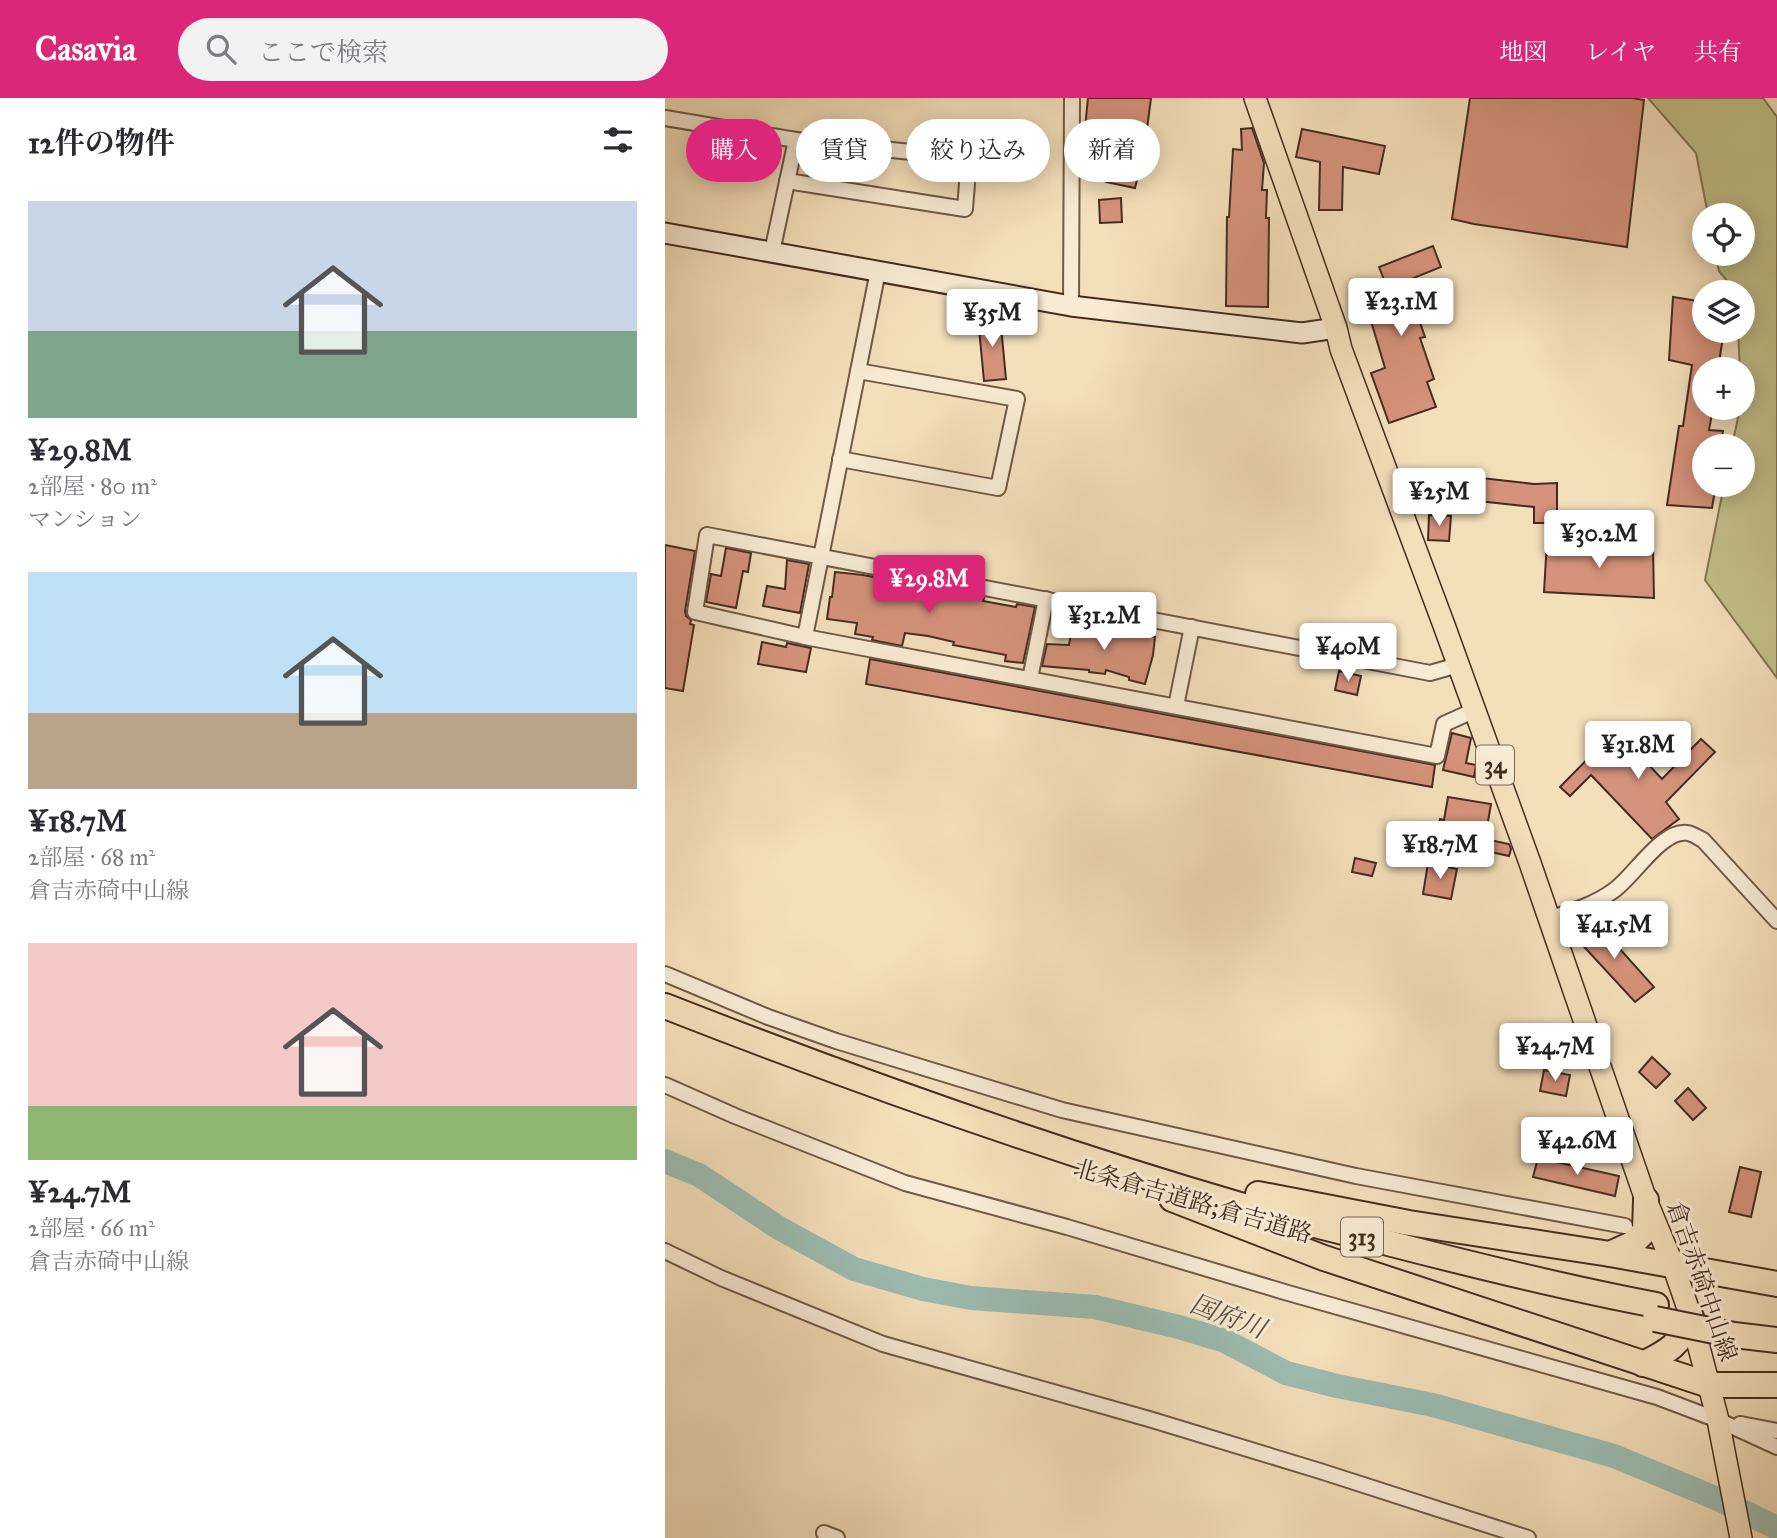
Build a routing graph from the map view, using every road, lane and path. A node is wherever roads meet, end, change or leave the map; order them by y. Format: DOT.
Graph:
graph roads {
  1 [pos="1072,98"];
  2 [pos="1255,98"];
  3 [pos="665,118"];
  4 [pos="796,140"];
  5 [pos="892,150"];
  6 [pos="787,181"];
  7 [pos="665,233"];
  8 [pos="772,252"];
  9 [pos="878,271"];
  10 [pos="1071,306"];
  11 [pos="1336,328"];
  12 [pos="858,371"];
  13 [pos="841,459"];
  14 [pos="821,555"];
  15 [pos="1047,599"];
  16 [pos="1192,627"];
  17 [pos="805,637"];
  18 [pos="1458,665"];
  19 [pos="1030,679"];
  20 [pos="1175,706"];
  21 [pos="1475,710"];
  22 [pos="1548,919"];
  23 [pos="1777,921"];
  24 [pos="665,974"];
  25 [pos="665,1006"];
  26 [pos="665,1019"];
  27 [pos="665,1085"];
  28 [pos="1073,1153"];
  29 [pos="1138,1186"];
  30 [pos="1646,1200"];
  31 [pos="1625,1227"];
  32 [pos="665,1251"];
  33 [pos="1610,1254"];
  34 [pos="1673,1265"];
  35 [pos="1777,1284"];
  36 [pos="1655,1312"];
  37 [pos="1691,1317"];
  38 [pos="1777,1325"];
  39 [pos="1735,1327"];
  40 [pos="1777,1340"];
  41 [pos="1643,1364"];
  42 [pos="1709,1385"];
  43 [pos="1777,1385"];
  44 [pos="1719,1429"];
  45 [pos="1777,1431"];
  46 [pos="1777,1447"];
  47 [pos="1528,1538"];
  48 [pos="1741,1538"];
  1 -- 10 [label="street"];
  2 -- 11 [label="main road, 倉吉赤碕中山線 / 34"];
  3 -- 4 [label="street"];
  4 -- 6 [label="street"];
  5 -- 6 [label="street"];
  6 -- 8 [label="street"];
  7 -- 8 [label="street"];
  8 -- 9 [label="street"];
  9 -- 10 [label="street"];
  9 -- 12 [label="street"];
  10 -- 11 [label="street"];
  11 -- 18 [label="main road, 倉吉赤碕中山線 / 34"];
  12 -- 13 [label="street"];
  12 -- 13 [label="street"];
  13 -- 14 [label="street"];
  14 -- 15 [label="street"];
  14 -- 17 [label="street"];
  14 -- 17 [label="street"];
  15 -- 16 [label="street"];
  15 -- 19 [label="street"];
  16 -- 18 [label="street"];
  16 -- 20 [label="street"];
  17 -- 19 [label="street"];
  18 -- 21 [label="main road, 倉吉赤碕中山線 / 34"];
  19 -- 20 [label="street"];
  20 -- 21 [label="street"];
  21 -- 22 [label="main road, 倉吉赤碕中山線 / 34"];
  22 -- 23 [label="street"];
  22 -- 30 [label="main road, 倉吉赤碕中山線 / 34"];
  24 -- 31 [label="street"];
  25 -- 28 [label="highway, 北条倉吉道路;倉吉道路 / 313"];
  26 -- 29 [label="highway, 北条倉吉道路;倉吉道路 / 313"];
  27 -- 44 [label="street"];
  28 -- 33 [label="highway"];
  28 -- 36 [label="highway, 北条倉吉道路;倉吉道路 / 313"];
  29 -- 36 [label="highway, 北条倉吉道路;倉吉道路 / 313"];
  29 -- 41 [label="highway"];
  30 -- 33 [label="highway"];
  30 -- 34 [label="main road, 倉吉赤碕中山線 / 34"];
  32 -- 47 [label="street"];
  33 -- 34 [label="highway"];
  34 -- 35 [label="highway"];
  34 -- 37 [label="main road, 倉吉赤碕中山線 / 34"];
  36 -- 39 [label="highway, 北条倉吉道路;倉吉道路 / 313, bridge"];
  37 -- 41 [label="highway"];
  37 -- 42 [label="main road, 倉吉赤碕中山線 / 34"];
  38 -- 39 [label="highway, 北条倉吉道路;倉吉道路 / 313"];
  39 -- 40 [label="highway, 北条倉吉道路;倉吉道路 / 313"];
  41 -- 42 [label="highway"];
  42 -- 43 [label="highway"];
  42 -- 44 [label="main road, 倉吉赤碕中山線 / 34"];
  44 -- 45 [label="street"];
  44 -- 46 [label="street"];
  44 -- 48 [label="main road, 倉吉赤碕中山線 / 34"];
}
